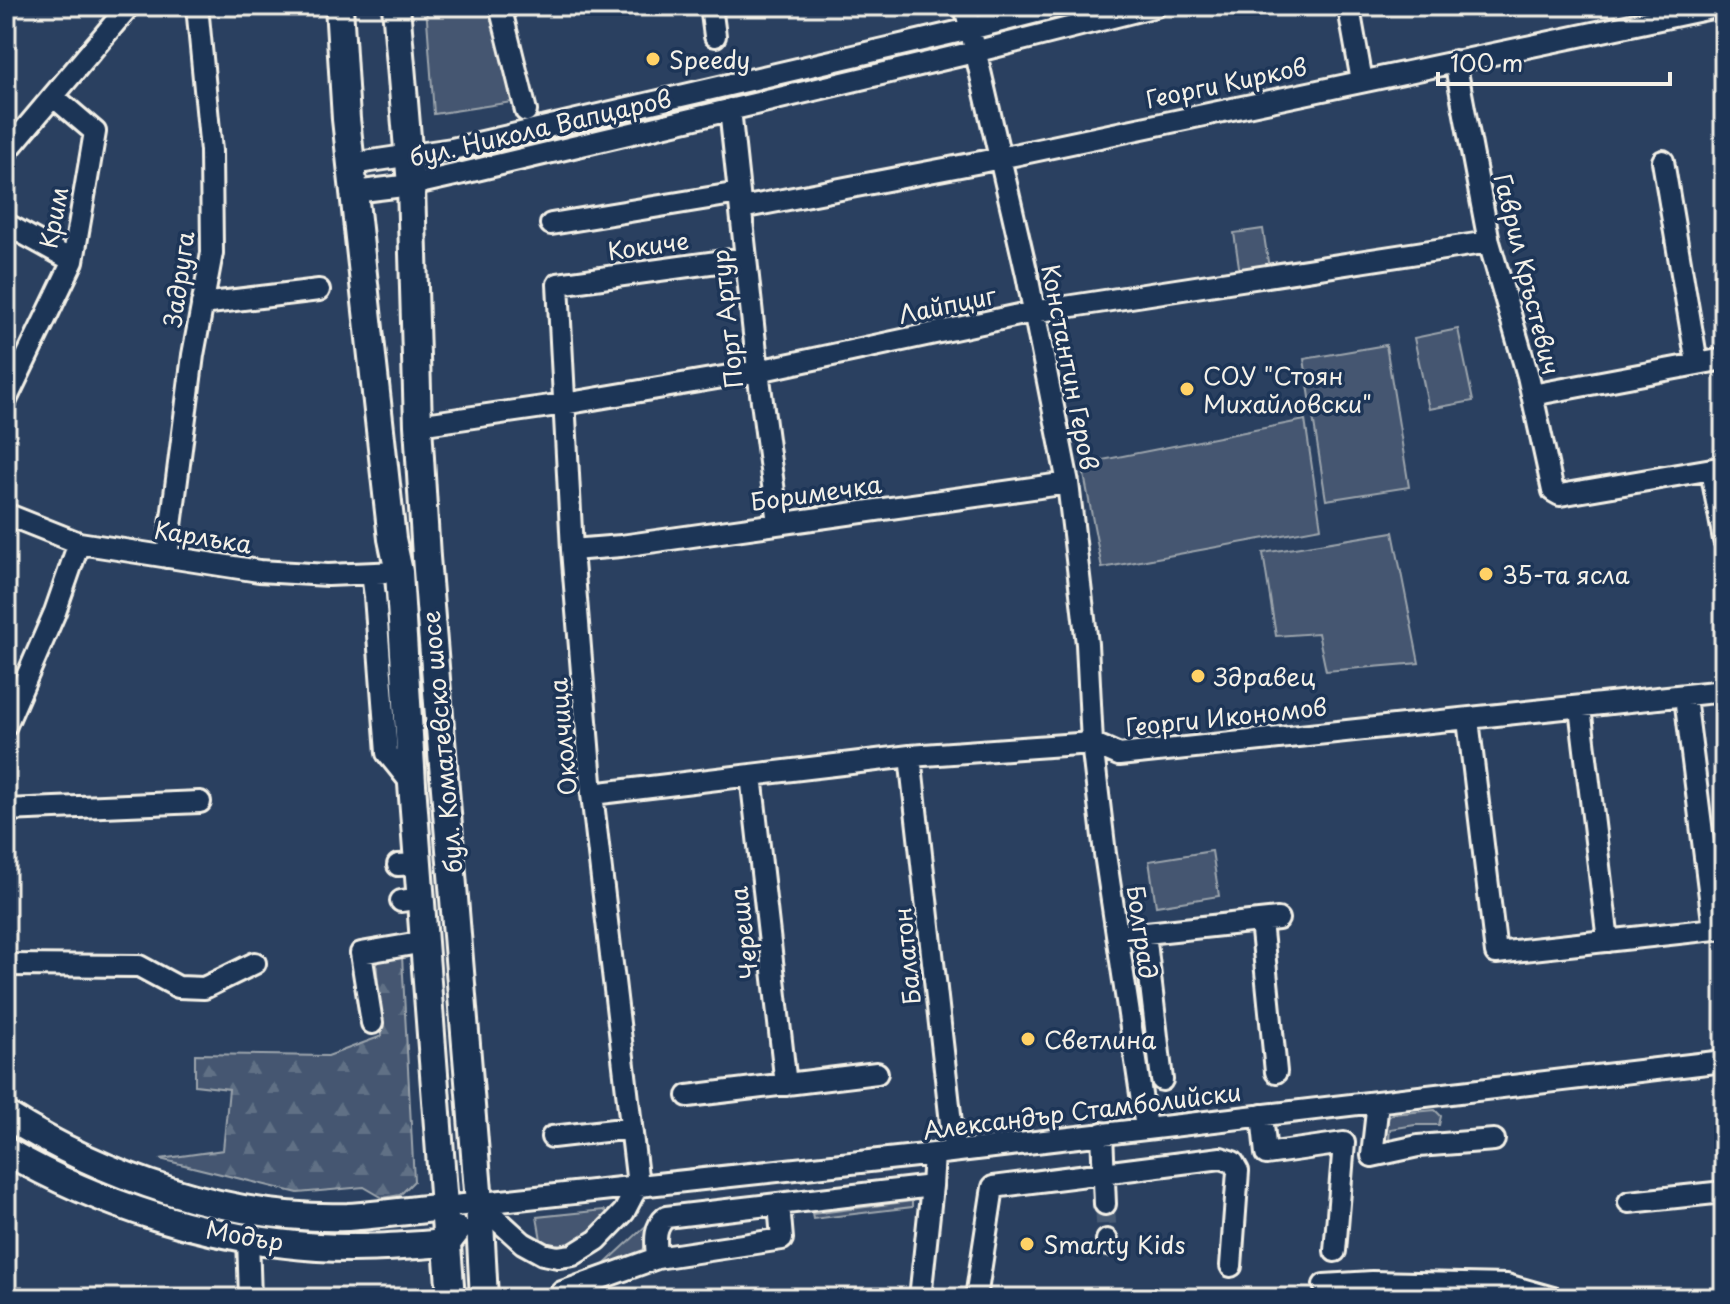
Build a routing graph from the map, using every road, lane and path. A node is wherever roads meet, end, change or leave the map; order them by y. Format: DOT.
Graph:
graph roads {
  1 [pos="129,6"];
  2 [pos="197,6"];
  3 [pos="339,6"];
  4 [pos="396,6"];
  5 [pos="500,6"];
  6 [pos="711,6"];
  7 [pos="965,6"];
  8 [pos="1060,6"];
  9 [pos="1156,6"];
  10 [pos="1721,6"];
  11 [pos="1350,14"];
  12 [pos="970,29"];
  13 [pos="715,36"];
  14 [pos="974,52"];
  15 [pos="1455,61"];
  16 [pos="1362,81"];
  17 [pos="54,97"];
  18 [pos="730,109"];
  19 [pos="526,111"];
  20 [pos="6,152"];
  21 [pos="409,156"];
  22 [pos="1001,157"];
  23 [pos="1663,161"];
  24 [pos="351,164"];
  25 [pos="411,185"];
  26 [pos="354,192"];
  27 [pos="740,201"];
  28 [pos="6,224"];
  29 [pos="551,224"];
  30 [pos="1489,242"];
  31 [pos="746,258"];
  32 [pos="73,261"];
  33 [pos="558,284"];
  34 [pos="319,290"];
  35 [pos="202,304"];
  36 [pos="1033,312"];
  37 [pos="1724,359"];
  38 [pos="1697,363"];
  39 [pos="758,371"];
  40 [pos="1532,395"];
  41 [pos="6,400"];
  42 [pos="564,404"];
  43 [pos="418,425"];
  44 [pos="1718,468"];
  45 [pos="1068,483"];
  46 [pos="6,514"];
  47 [pos="778,523"];
  48 [pos="1724,540"];
  49 [pos="79,543"];
  50 [pos="572,550"];
  51 [pos="167,557"];
  52 [pos="399,572"];
  53 [pos="372,574"];
  54 [pos="1724,691"];
  55 [pos="1686,705"];
  56 [pos="1581,716"];
  57 [pos="6,725"];
  58 [pos="1469,728"];
  59 [pos="1092,743"];
  60 [pos="910,756"];
  61 [pos="751,775"];
  62 [pos="412,784"];
  63 [pos="592,794"];
  64 [pos="200,802"];
  65 [pos="6,810"];
  66 [pos="1719,929"];
  67 [pos="1145,933"];
  68 [pos="1118,936"];
  69 [pos="1608,941"];
  70 [pos="425,942"];
  71 [pos="255,963"];
  72 [pos="6,965"];
  73 [pos="372,1023"];
  74 [pos="1724,1061"];
  75 [pos="1276,1072"];
  76 [pos="877,1073"];
  77 [pos="1162,1080"];
  78 [pos="786,1085"];
  79 [pos="688,1096"];
  80 [pos="1378,1102"];
  81 [pos="6,1115"];
  82 [pos="1262,1115"];
  83 [pos="631,1128"];
  84 [pos="1146,1128"];
  85 [pos="1102,1133"];
  86 [pos="552,1137"];
  87 [pos="1494,1140"];
  88 [pos="6,1151"];
  89 [pos="944,1152"];
  90 [pos="1103,1173"];
  91 [pos="638,1185"];
  92 [pos="932,1186"];
  93 [pos="1724,1192"];
  94 [pos="1629,1202"];
  95 [pos="479,1203"];
  96 [pos="779,1204"];
  97 [pos="1105,1204"];
  98 [pos="445,1207"];
  99 [pos="248,1238"];
  100 [pos="447,1243"];
  101 [pos="1335,1251"];
  102 [pos="657,1258"];
  103 [pos="1231,1266"];
  104 [pos="1336,1289"];
  105 [pos="1466,1291"];
  106 [pos="250,1298"];
  107 [pos="451,1298"];
  108 [pos="484,1298"];
  109 [pos="557,1298"];
  110 [pos="920,1298"];
  111 [pos="976,1298"];
  112 [pos="1553,1298"];
  1 -- 17 [label="street"];
  2 -- 35 [label="street, Задруга"];
  3 -- 24 [label="main road"];
  4 -- 21 [label="main road"];
  5 -- 19 [label="street"];
  6 -- 13 [label="street"];
  7 -- 12 [label="street, Константин Геров"];
  8 -- 12 [label="street, бул. Никола Вапцаров"];
  9 -- 14 [label="street, бул. Никола Вапцаров"];
  10 -- 15 [label="street, Георги Кирков"];
  11 -- 16 [label="street"];
  12 -- 14 [label="street, Константин Геров"];
  12 -- 21 [label="street, бул. Никола Вапцаров"];
  14 -- 18 [label="street, бул. Никола Вапцаров"];
  14 -- 22 [label="street, Константин Геров"];
  15 -- 16 [label="street, Георги Кирков"];
  15 -- 30 [label="street, Гаврил Кръстевич"];
  16 -- 22 [label="street, Георги Кирков"];
  17 -- 20 [label="street"];
  17 -- 32 [label="street, Крим"];
  18 -- 25 [label="street, бул. Никола Вапцаров"];
  18 -- 27 [label="street, Порт Артур"];
  21 -- 24 [label="street, бул. Никола Вапцаров"];
  21 -- 25 [label="main road, бул. Коматевско шосе"];
  22 -- 27 [label="street, Георги Кирков"];
  22 -- 36 [label="street, Константин Геров"];
  23 -- 38 [label="street"];
  24 -- 26 [label="main road, бул. Коматевско шосе"];
  25 -- 26 [label="street, бул. Никола Вапцаров"];
  25 -- 43 [label="main road, бул. Коматевско шосе"];
  26 -- 52 [label="main road, бул. Коматевско шосе"];
  27 -- 29 [label="street, Георги Кирков"];
  27 -- 31 [label="street, Порт Артур"];
  28 -- 32 [label="street"];
  30 -- 36 [label="street, Лайпциг"];
  30 -- 40 [label="street, Гаврил Кръстевич"];
  31 -- 33 [label="street, Кокиче"];
  31 -- 39 [label="street, Порт Артур"];
  32 -- 41 [label="street, Крим"];
  33 -- 42 [label="street, Околчица"];
  34 -- 35 [label="street"];
  35 -- 51 [label="street, Задруга"];
  36 -- 39 [label="street, Лайпциг"];
  36 -- 45 [label="street, Константин Геров"];
  37 -- 38 [label="street"];
  38 -- 40 [label="street"];
  39 -- 42 [label="street, Лайпциг"];
  39 -- 47 [label="street, Порт Артур"];
  40 -- 44 [label="street, Гаврил Кръстевич"];
  42 -- 43 [label="street, Лайпциг"];
  42 -- 50 [label="street, Околчица"];
  43 -- 95 [label="main road, бул. Коматевско шосе"];
  44 -- 48 [label="street"];
  45 -- 47 [label="street, Боримечка"];
  45 -- 59 [label="street, Константин Геров"];
  46 -- 49 [label="street, Карлъка"];
  47 -- 50 [label="street, Боримечка"];
  49 -- 51 [label="street, Карлъка"];
  49 -- 57 [label="street"];
  50 -- 63 [label="street, Околчица"];
  51 -- 53 [label="street, Карлъка"];
  52 -- 53 [label="street, Карлъка"];
  52 -- 62 [label="main road, бул. Коматевско шосе"];
  53 -- 62 [label="street"];
  54 -- 59 [label="street, Георги Икономов"];
  55 -- 66 [label="street"];
  56 -- 69 [label="street"];
  58 -- 69 [label="street"];
  59 -- 60 [label="street, Георги Икономов"];
  59 -- 68 [label="street, Болград"];
  60 -- 61 [label="street, Георги Икономов"];
  60 -- 89 [label="street, Балатон"];
  61 -- 63 [label="street, Георги Икономов"];
  61 -- 78 [label="street, Череша"];
  62 -- 70 [label="main road, бул. Коматевско шосе"];
  63 -- 83 [label="street, Околчица"];
  64 -- 65 [label="street"];
  66 -- 69 [label="street"];
  67 -- 68 [label="street"];
  67 -- 75 [label="street"];
  67 -- 77 [label="street"];
  68 -- 84 [label="street, Болград"];
  70 -- 73 [label="street"];
  70 -- 98 [label="main road, бул. Коматевско шосе"];
  71 -- 72 [label="street"];
  74 -- 80 [label="street, Александър Стамболийски"];
  76 -- 78 [label="street"];
  78 -- 79 [label="street"];
  80 -- 82 [label="street, Александър Стамболийски"];
  80 -- 87 [label="street"];
  81 -- 98 [label="main road, Модър"];
  82 -- 84 [label="street, Александър Стамболийски"];
  82 -- 101 [label="street"];
  83 -- 86 [label="street"];
  83 -- 91 [label="street, Околчица"];
  84 -- 85 [label="street, Александър Стамболийски"];
  85 -- 89 [label="street, Александър Стамболийски"];
  85 -- 90 [label="street"];
  88 -- 99 [label="main road, Модър"];
  89 -- 91 [label="street, Александър Стамболийски"];
  89 -- 92 [label="street, Балатон"];
  90 -- 97 [label="street"];
  90 -- 103 [label="street"];
  90 -- 111 [label="street"];
  91 -- 95 [label="street, Александър Стамболийски"];
  91 -- 95 [label="street"];
  92 -- 96 [label="street"];
  92 -- 110 [label="street, Балатон"];
  93 -- 94 [label="street"];
  95 -- 98 [label="street, Александър Стамболийски"];
  95 -- 100 [label="main road"];
  95 -- 108 [label="main road, бул. Коматевско шосе"];
  96 -- 102 [label="street"];
  96 -- 102 [label="street"];
  98 -- 100 [label="main road, бул. Коматевско шосе"];
  99 -- 100 [label="main road, Модър"];
  99 -- 106 [label="street"];
  100 -- 107 [label="main road, бул. Коматевско шосе"];
  102 -- 109 [label="street"];
  104 -- 105 [label="street"];
  105 -- 112 [label="street"];
}
